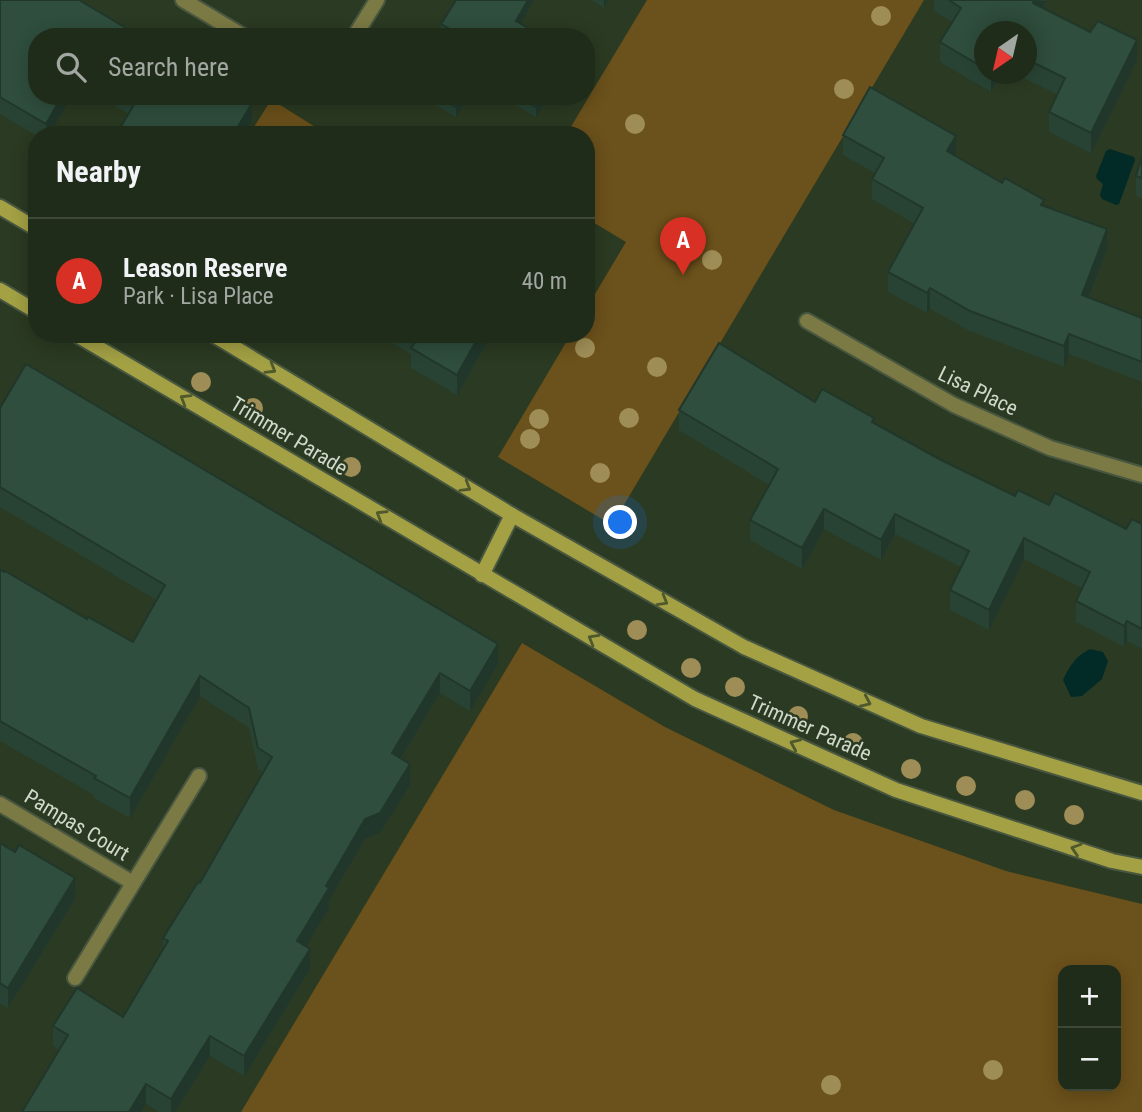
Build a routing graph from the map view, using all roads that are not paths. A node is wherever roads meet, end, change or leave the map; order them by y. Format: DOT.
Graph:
graph roads {
  1 [pos="183,0"];
  2 [pos="377,0"];
  3 [pos="230,28"];
  4 [pos="360,28"];
  5 [pos="0,207"];
  6 [pos="28,224"];
  7 [pos="0,290"];
  8 [pos="28,307"];
  9 [pos="807,321"];
  10 [pos="90,343"];
  11 [pos="227,343"];
  12 [pos="1142,475"];
  13 [pos="512,515"];
  14 [pos="482,575"];
  15 [pos="199,776"];
  16 [pos="1142,793"];
  17 [pos="0,804"];
  18 [pos="1142,867"];
  19 [pos="133,883"];
  20 [pos="75,978"];
  1 -- 3 [label="street"];
  2 -- 4 [label="street"];
  5 -- 6 [label="main road"];
  7 -- 8 [label="main road"];
  9 -- 12 [label="street, Lisa Place"];
  14 -- 10 [label="main road, Trimmer Parade, one-way"];
  11 -- 13 [label="main road, one-way"];
  13 -- 14 [label="main road"];
  13 -- 16 [label="main road, one-way"];
  18 -- 14 [label="main road, Trimmer Parade, one-way"];
  15 -- 19 [label="street, Pampas Court"];
  17 -- 19 [label="street, Pampas Court"];
  19 -- 20 [label="street, Pampas Court"];
}
